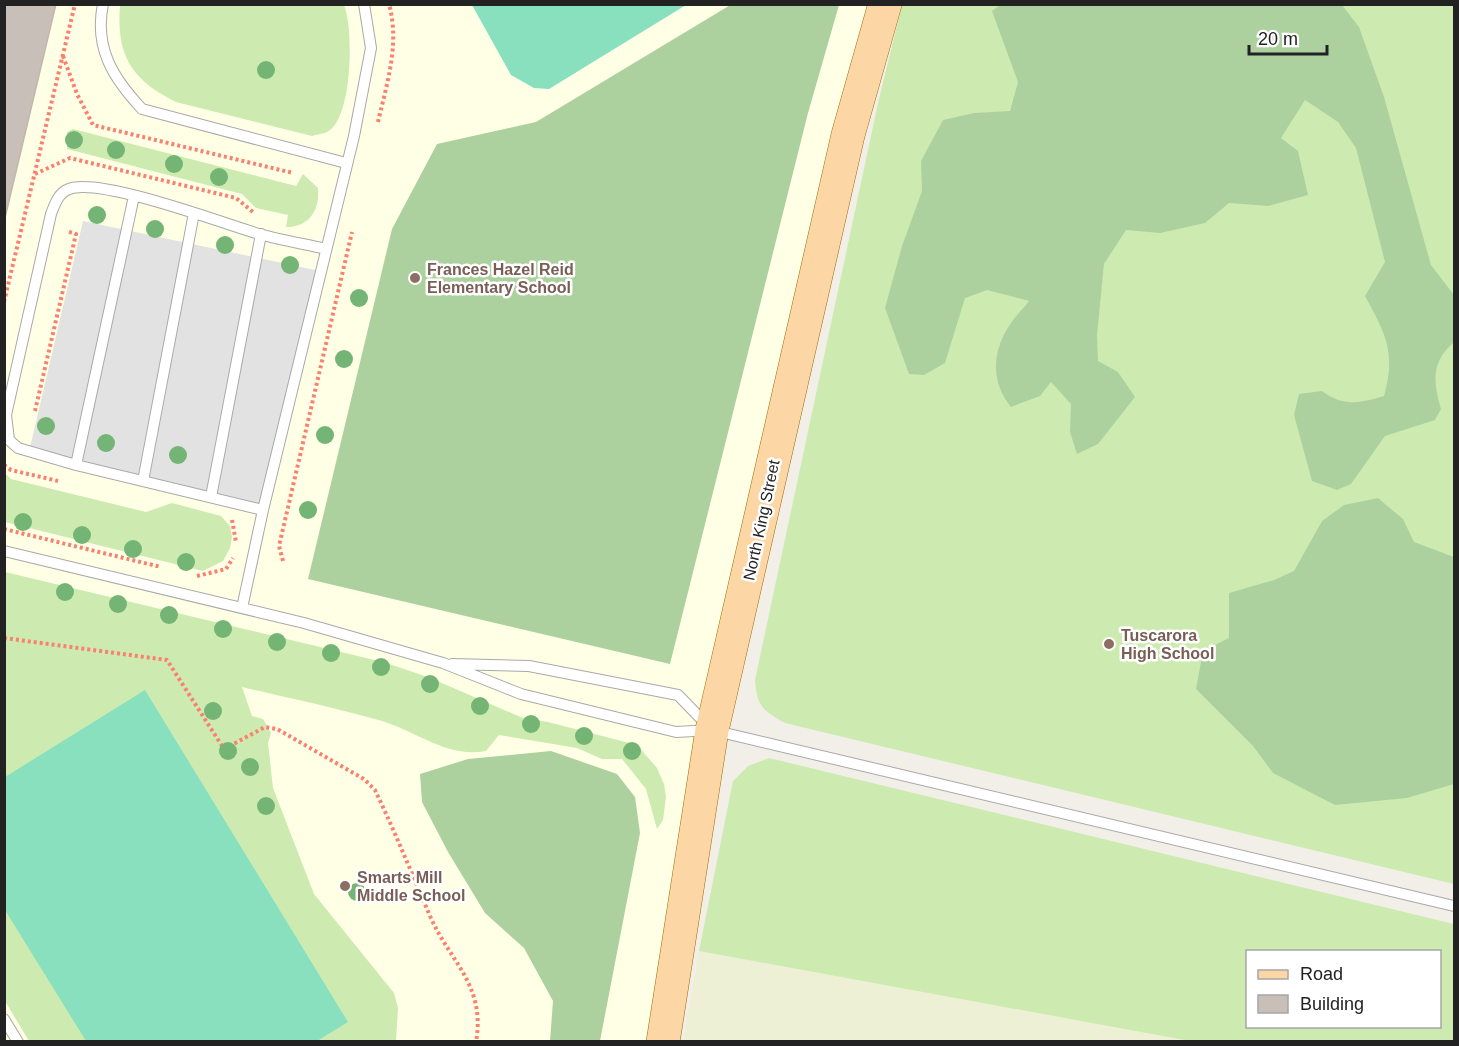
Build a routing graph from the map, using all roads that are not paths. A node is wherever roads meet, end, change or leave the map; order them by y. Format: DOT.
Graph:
graph roads {
  1 [pos="102,4"];
  2 [pos="364,4"];
  3 [pos="885,4"];
  4 [pos="346,163"];
  5 [pos="134,196"];
  6 [pos="194,213"];
  7 [pos="261,234"];
  8 [pos="326,249"];
  9 [pos="5,430"];
  10 [pos="76,465"];
  11 [pos="143,481"];
  12 [pos="211,497"];
  13 [pos="263,510"];
  14 [pos="4,551"];
  15 [pos="242,608"];
  16 [pos="443,663"];
  17 [pos="712,730"];
  18 [pos="1455,906"];
  19 [pos="4,1019"];
  20 [pos="18,1041"];
  21 [pos="663,1041"];
  1 -- 4 [label="lane"];
  2 -- 4 [label="lane"];
  3 -- 17 [label="main road, North King Street"];
  4 -- 8 [label="lane"];
  5 -- 6 [label="lane"];
  5 -- 9 [label="lane"];
  5 -- 10 [label="lane"];
  6 -- 7 [label="lane"];
  6 -- 11 [label="lane"];
  7 -- 8 [label="lane"];
  7 -- 12 [label="lane"];
  8 -- 13 [label="lane"];
  9 -- 10 [label="lane"];
  10 -- 11 [label="lane"];
  11 -- 12 [label="lane"];
  12 -- 13 [label="lane"];
  13 -- 15 [label="lane"];
  14 -- 15 [label="lane"];
  15 -- 16 [label="lane"];
  16 -- 17 [label="lane"];
  16 -- 17 [label="lane"];
  17 -- 18 [label="lane"];
  17 -- 21 [label="main road, North King Street"];
  19 -- 20 [label="lane"];
}
